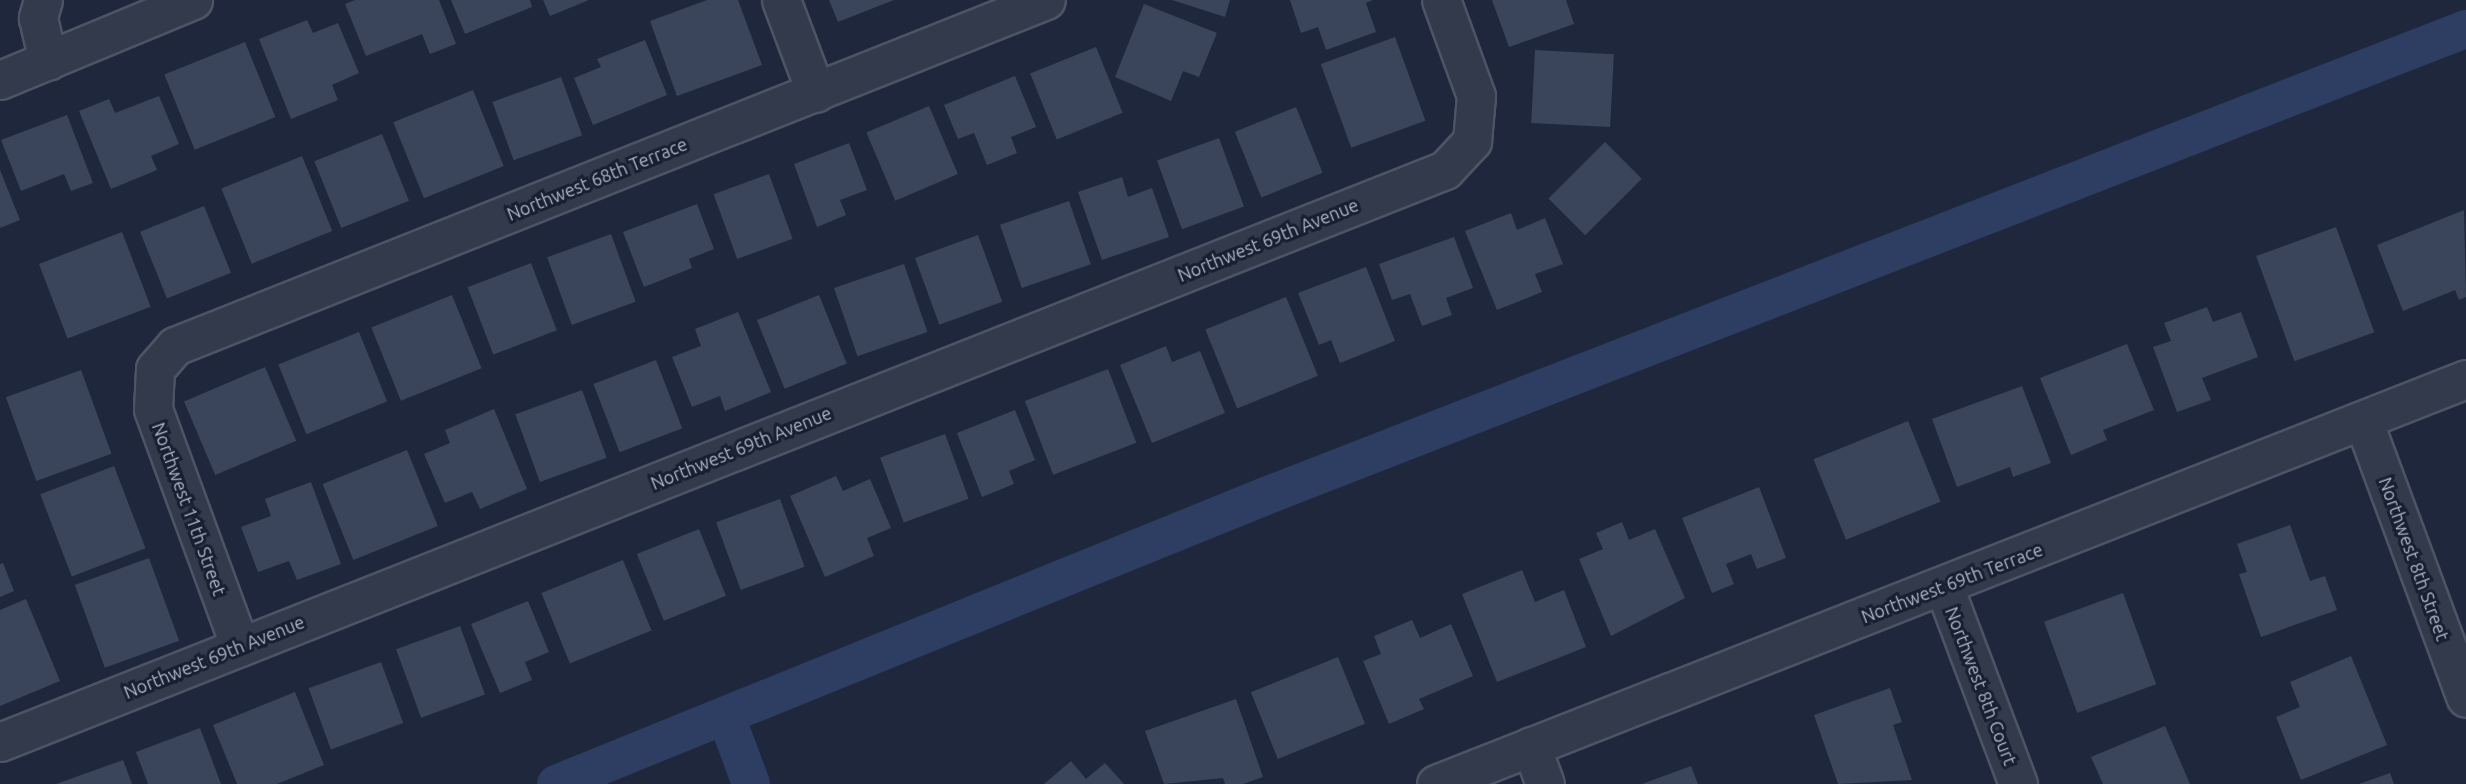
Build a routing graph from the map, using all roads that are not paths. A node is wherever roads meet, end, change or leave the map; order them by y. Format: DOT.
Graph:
graph roads {
  1 [pos="43,0"];
  2 [pos="192,0"];
  3 [pos="781,0"];
  4 [pos="1046,0"];
  5 [pos="1441,0"];
  6 [pos="47,61"];
  7 [pos="0,80"];
  8 [pos="816,93"];
  9 [pos="155,369"];
  10 [pos="2466,379"];
  11 [pos="2363,420"];
  12 [pos="1944,587"];
  13 [pos="240,647"];
  14 [pos="2466,698"];
  15 [pos="0,742"];
  16 [pos="1531,746"];
  17 [pos="1436,784"];
  18 [pos="1545,784"];
  19 [pos="2018,784"];
  1 -- 6 [label="street"];
  2 -- 6 [label="street"];
  3 -- 8 [label="street"];
  4 -- 8 [label="street, Northwest 68th Terrace"];
  5 -- 13 [label="street, Northwest 69th Avenue"];
  6 -- 7 [label="street"];
  8 -- 9 [label="street, Northwest 68th Terrace"];
  9 -- 13 [label="street, Northwest 11th Street"];
  10 -- 11 [label="street, Northwest 69th Terrace"];
  11 -- 12 [label="street, Northwest 69th Terrace"];
  11 -- 14 [label="street, Northwest 8th Street"];
  12 -- 16 [label="street, Northwest 69th Terrace"];
  12 -- 19 [label="street, Northwest 8th Court"];
  13 -- 15 [label="street, Northwest 69th Avenue"];
  16 -- 17 [label="street, Northwest 69th Terrace"];
  16 -- 18 [label="street"];
}
